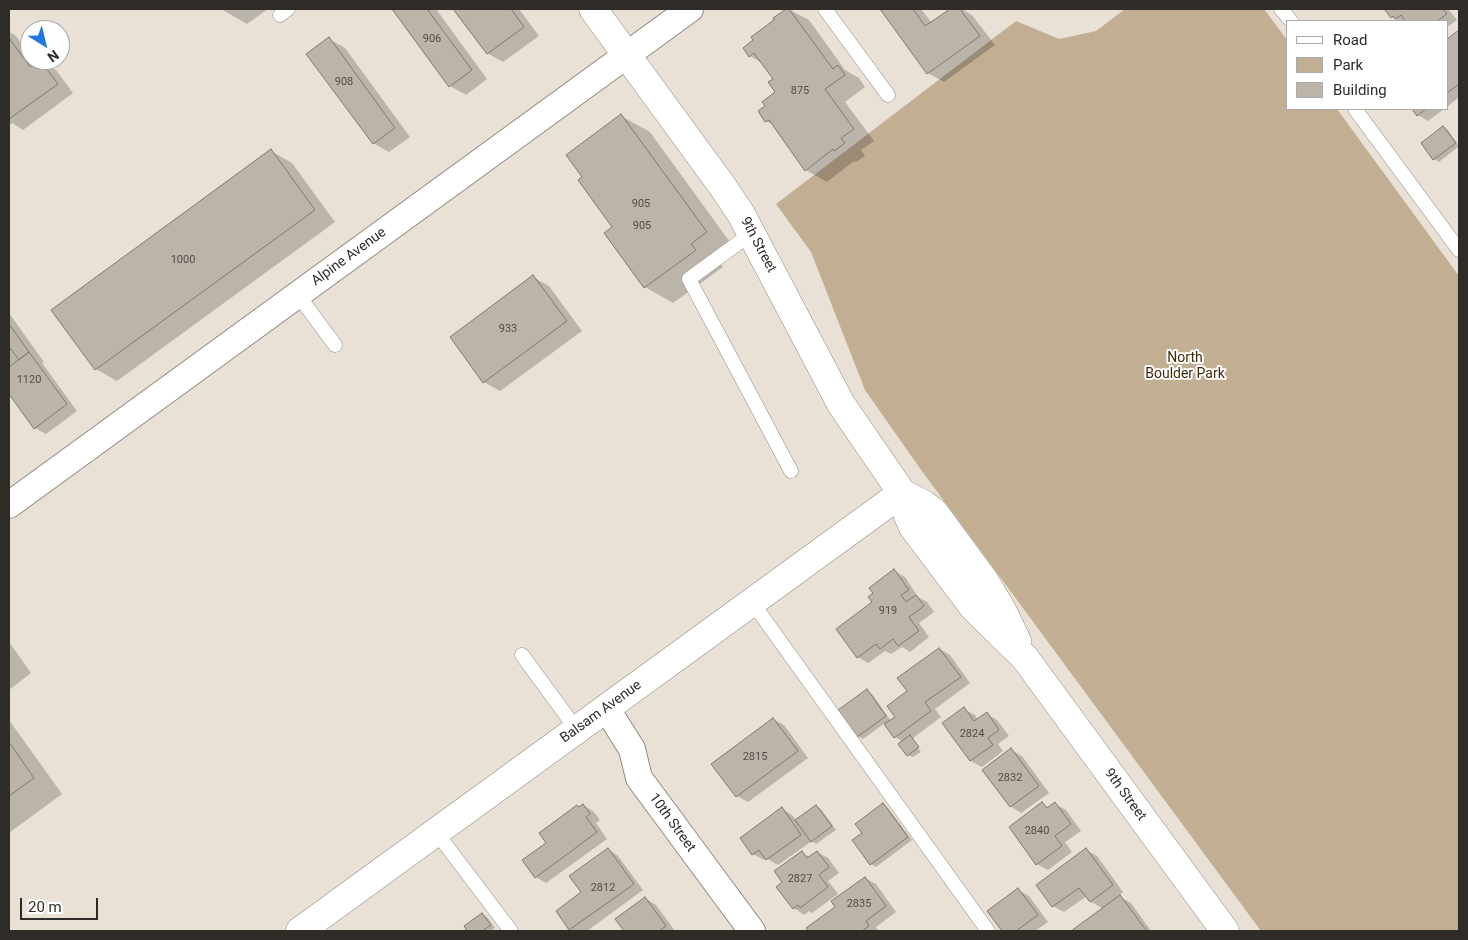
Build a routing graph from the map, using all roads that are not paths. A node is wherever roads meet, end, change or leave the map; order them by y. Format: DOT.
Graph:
graph roads {
  1 [pos="593,9"];
  2 [pos="690,9"];
  3 [pos="825,9"];
  4 [pos="1281,9"];
  5 [pos="1290,20"];
  6 [pos="627,54"];
  7 [pos="888,95"];
  8 [pos="1356,110"];
  9 [pos="752,234"];
  10 [pos="1459,250"];
  11 [pos="298,295"];
  12 [pos="334,346"];
  13 [pos="791,471"];
  14 [pos="902,493"];
  15 [pos="9,506"];
  16 [pos="752,602"];
  17 [pos="522,655"];
  18 [pos="606,708"];
  19 [pos="577,730"];
  20 [pos="436,832"];
  21 [pos="300,931"];
  22 [pos="511,931"];
  23 [pos="752,931"];
  24 [pos="988,931"];
  25 [pos="1225,931"];
  1 -- 6 [label="street, 9th Street"];
  2 -- 6 [label="street, Alpine Avenue"];
  3 -- 7 [label="lane"];
  4 -- 5 [label="lane"];
  6 -- 9 [label="street, 9th Street"];
  6 -- 11 [label="street, Alpine Avenue"];
  8 -- 10 [label="lane"];
  9 -- 13 [label="lane"];
  9 -- 14 [label="street, 9th Street"];
  11 -- 12 [label="lane"];
  11 -- 15 [label="street, Alpine Avenue"];
  14 -- 16 [label="street, Balsam Avenue"];
  14 -- 25 [label="street, 9th Street"];
  16 -- 18 [label="street, Balsam Avenue"];
  16 -- 24 [label="lane"];
  17 -- 19 [label="lane"];
  18 -- 19 [label="street, Balsam Avenue"];
  18 -- 23 [label="street, 10th Street"];
  19 -- 20 [label="street, Balsam Avenue"];
  20 -- 21 [label="street, Balsam Avenue"];
  20 -- 22 [label="lane"];
}
